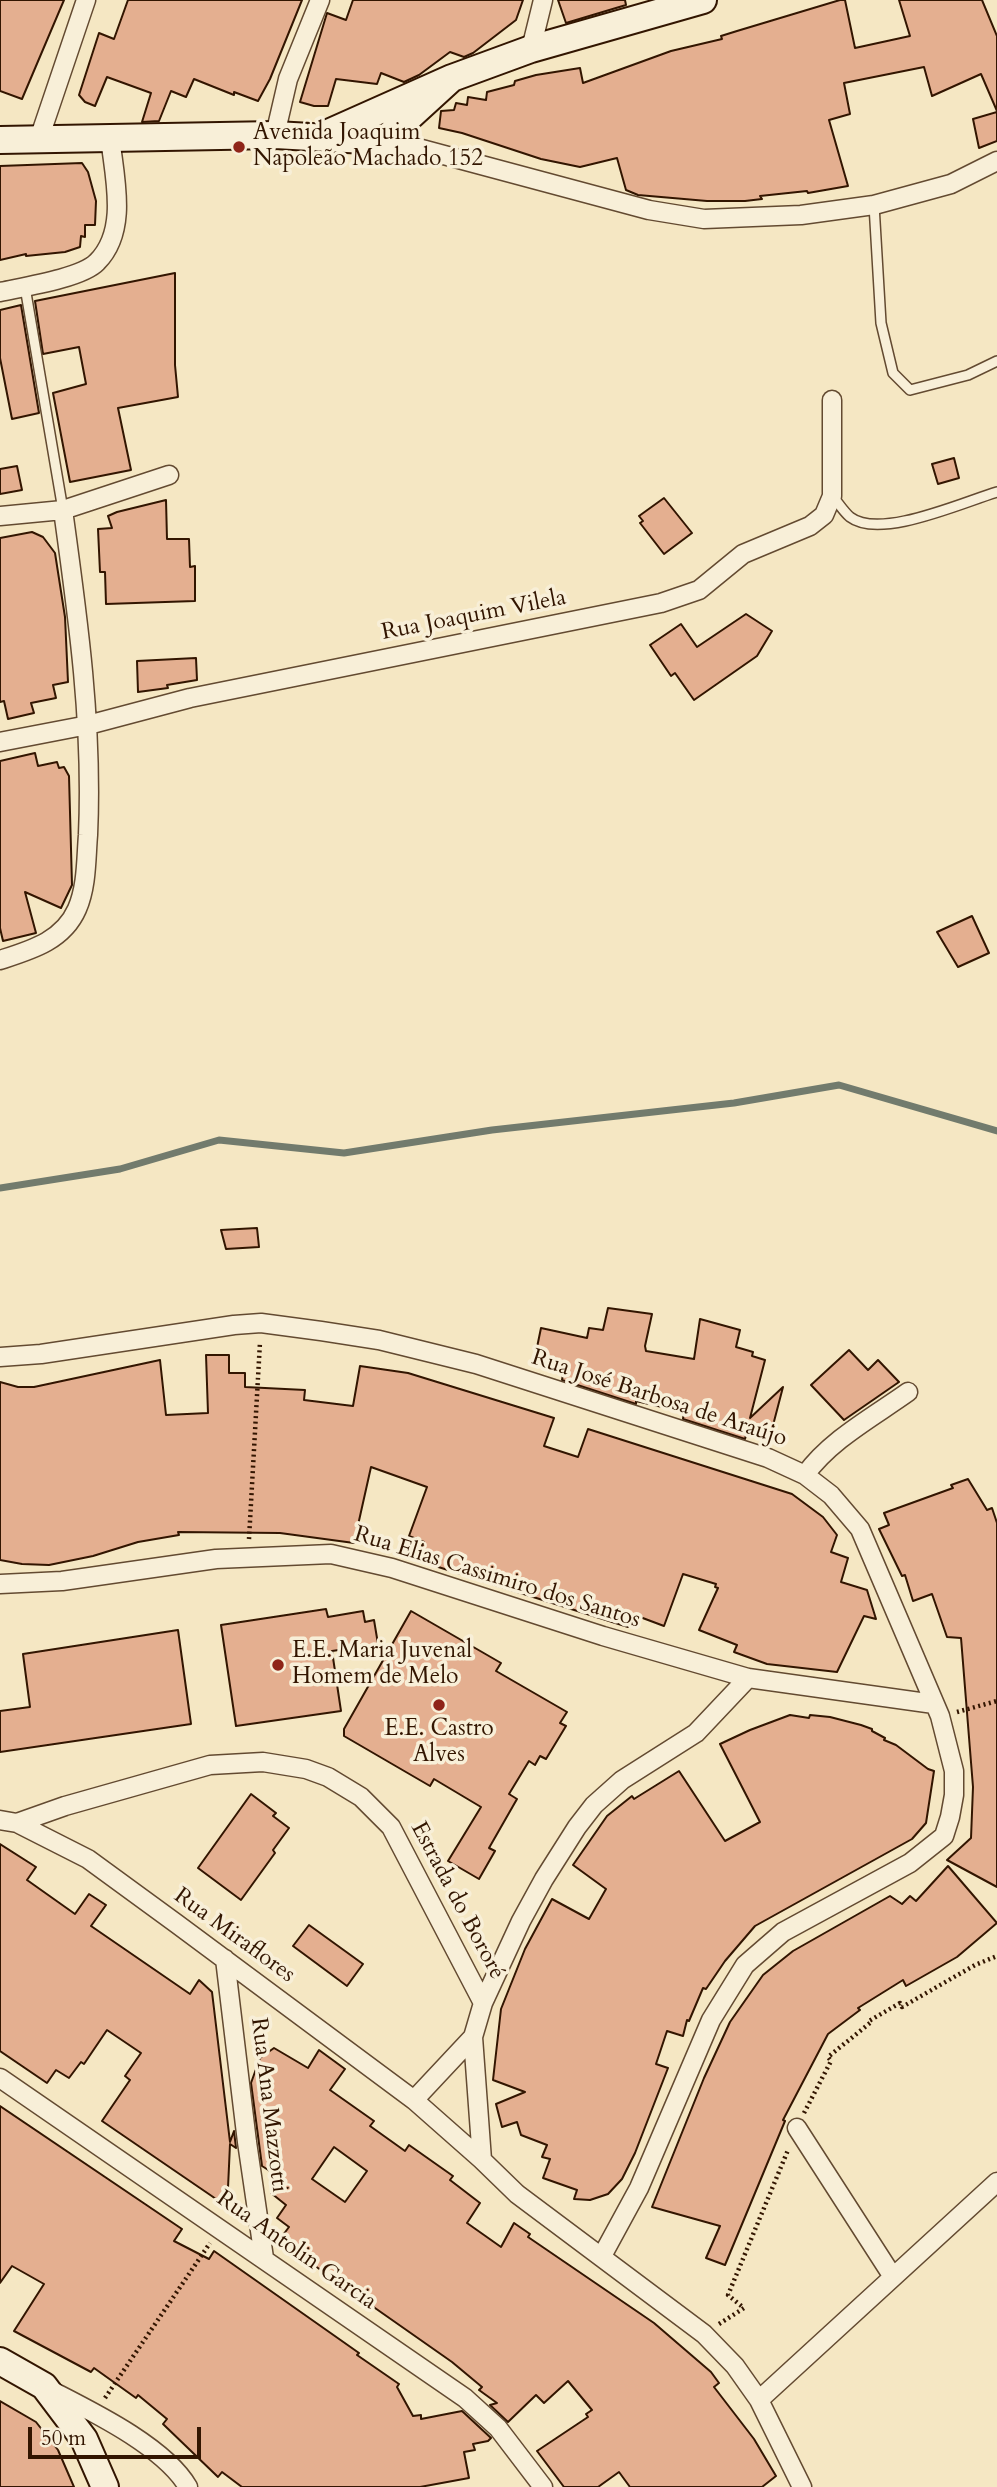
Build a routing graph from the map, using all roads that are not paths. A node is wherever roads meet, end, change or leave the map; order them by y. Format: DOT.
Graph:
graph roads {
  1 [pos="86,0"];
  2 [pos="320,0"];
  3 [pos="543,0"];
  4 [pos="703,0"];
  5 [pos="531,49"];
  6 [pos="452,78"];
  7 [pos="275,135"];
  8 [pos="110,137"];
  9 [pos="319,137"];
  10 [pos="39,139"];
  11 [pos="0,141"];
  12 [pos="383,141"];
  13 [pos="997,161"];
  14 [pos="874,205"];
  15 [pos="25,287"];
  16 [pos="0,292"];
  17 [pos="997,360"];
  18 [pos="832,400"];
  19 [pos="169,475"];
  20 [pos="997,492"];
  21 [pos="832,496"];
  22 [pos="63,510"];
  23 [pos="0,516"];
  24 [pos="88,725"];
  25 [pos="0,742"];
  26 [pos="0,960"];
  27 [pos="0,1357"];
  28 [pos="908,1392"];
  29 [pos="805,1475"];
  30 [pos="0,1584"];
  31 [pos="748,1678"];
  32 [pos="937,1710"];
  33 [pos="8,1821"];
  34 [pos="225,1959"];
  35 [pos="483,2003"];
  36 [pos="473,2037"];
  37 [pos="0,2078"];
  38 [pos="414,2100"];
  39 [pos="797,2128"];
  40 [pos="482,2160"];
  41 [pos="997,2182"];
  42 [pos="602,2256"];
  43 [pos="264,2258"];
  44 [pos="893,2277"];
  45 [pos="0,2361"];
  46 [pos="44,2386"];
  47 [pos="759,2400"];
  48 [pos="537,2486"];
  49 [pos="105,2487"];
  50 [pos="188,2487"];
  51 [pos="802,2487"];
  1 -- 10 [label="street"];
  2 -- 7 [label="street"];
  3 -- 5 [label="street"];
  4 -- 5 [label="main road"];
  5 -- 6 [label="main road"];
  6 -- 9 [label="main road"];
  6 -- 12 [label="main road"];
  7 -- 8 [label="main road"];
  7 -- 9 [label="main road"];
  8 -- 10 [label="main road"];
  8 -- 15 [label="street"];
  9 -- 12 [label="main road"];
  10 -- 11 [label="main road"];
  12 -- 14 [label="street"];
  13 -- 14 [label="street"];
  14 -- 17 [label="lane"];
  15 -- 16 [label="street"];
  15 -- 22 [label="lane"];
  18 -- 21 [label="street"];
  19 -- 22 [label="street"];
  20 -- 21 [label="lane"];
  21 -- 24 [label="street, Rua Joaquim Vilela"];
  22 -- 23 [label="street"];
  22 -- 24 [label="street"];
  24 -- 25 [label="street, Rua Joaquim Vilela"];
  24 -- 26 [label="street"];
  27 -- 29 [label="street, Rua José Barbosa de Araújo"];
  28 -- 29 [label="street"];
  29 -- 32 [label="street, Rua José Barbosa de Araújo"];
  30 -- 31 [label="street, Rua Elias Cassimiro dos Santos"];
  31 -- 32 [label="street, Rua Elias Cassimiro dos Santos"];
  31 -- 35 [label="street"];
  32 -- 42 [label="street, Rua José Barbosa de Araújo"];
  33 -- 34 [label="street, Rua Miraflores"];
  33 -- 35 [label="street, Estrada do Bororé"];
  34 -- 38 [label="street, Rua Miraflores"];
  34 -- 43 [label="street, Rua Ana Mazzotti"];
  35 -- 36 [label="street, Estrada do Bororé"];
  36 -- 38 [label="street"];
  36 -- 40 [label="street, Estrada do Bororé"];
  37 -- 43 [label="street, Rua Antolin Garcia"];
  38 -- 40 [label="street, Rua Miraflores"];
  39 -- 44 [label="street"];
  40 -- 42 [label="street"];
  41 -- 44 [label="street"];
  42 -- 47 [label="street"];
  43 -- 48 [label="street, Rua Antolin Garcia"];
  44 -- 47 [label="street"];
  45 -- 46 [label="main road"];
  46 -- 49 [label="main road"];
  46 -- 50 [label="street"];
  47 -- 51 [label="street"];
}
